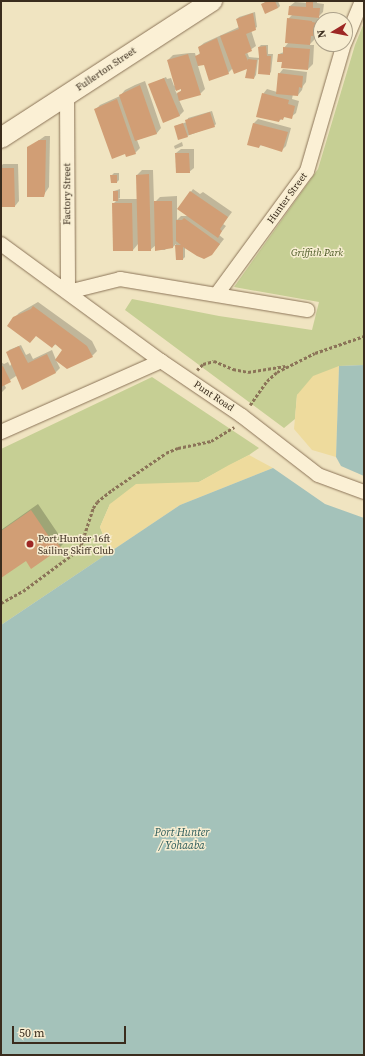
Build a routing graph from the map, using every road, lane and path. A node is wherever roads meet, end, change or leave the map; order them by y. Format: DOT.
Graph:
graph roads {
  1 [pos="362,1"];
  2 [pos="203,4"];
  3 [pos="353,23"];
  4 [pos="342,52"];
  5 [pos="67,95"];
  6 [pos="1,138"];
  7 [pos="1,244"];
  8 [pos="68,292"];
  9 [pos="218,294"];
  10 [pos="307,310"];
  11 [pos="364,336"];
  12 [pos="161,361"];
  13 [pos="288,366"];
  14 [pos="190,380"];
  15 [pos="242,416"];
  16 [pos="1,432"];
  17 [pos="364,492"];
  18 [pos="1,603"];
  1 -- 3 [label="street, Hunter Street"];
  2 -- 5 [label="main road, Fullerton Street"];
  4 -- 9 [label="street, Hunter Street"];
  5 -- 6 [label="main road, Fullerton Street"];
  5 -- 8 [label="street, Factory Street"];
  7 -- 8 [label="street, Punt Road"];
  8 -- 9 [label="street"];
  8 -- 12 [label="street, Punt Road"];
  9 -- 10 [label="street"];
  11 -- 13 [label="path"];
  12 -- 14 [label="street, Punt Road"];
  12 -- 16 [label="street"];
  13 -- 14 [label="path"];
  13 -- 15 [label="path"];
  14 -- 15 [label="street, Punt Road"];
  15 -- 17 [label="street, Punt Road"];
  15 -- 18 [label="path"];
}
